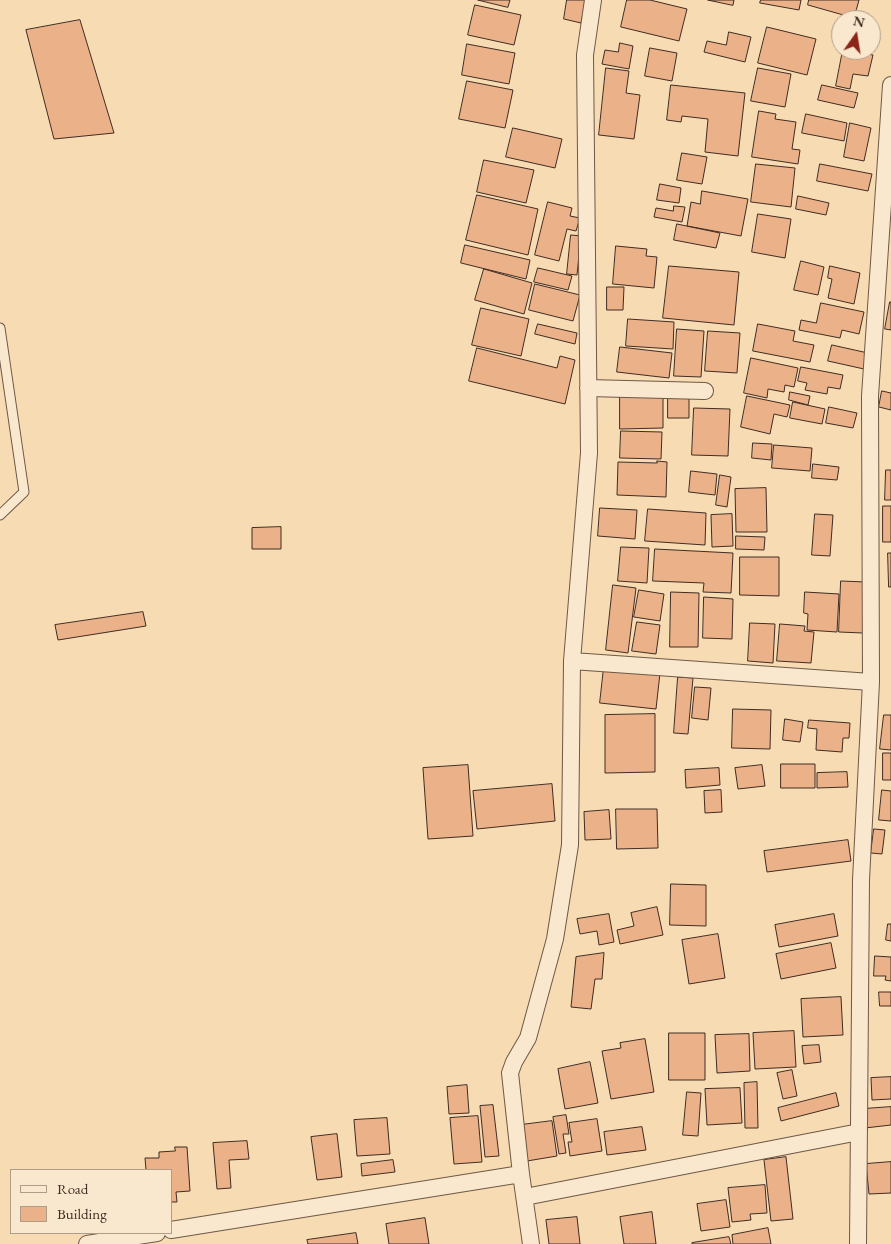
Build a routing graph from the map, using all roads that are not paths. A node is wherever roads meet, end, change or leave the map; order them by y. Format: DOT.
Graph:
graph roads {
  1 [pos="593,0"];
  2 [pos="891,85"];
  3 [pos="0,328"];
  4 [pos="588,388"];
  5 [pos="705,391"];
  6 [pos="0,515"];
  7 [pos="572,661"];
  8 [pos="871,682"];
  9 [pos="859,1132"];
  10 [pos="521,1174"];
  11 [pos="525,1198"];
  12 [pos="172,1230"];
  13 [pos="150,1234"];
  14 [pos="87,1244"];
  15 [pos="531,1244"];
  16 [pos="858,1244"];
  1 -- 4 [label="street"];
  2 -- 8 [label="street"];
  3 -- 6 [label="lane"];
  4 -- 5 [label="street"];
  4 -- 7 [label="street"];
  7 -- 8 [label="street"];
  7 -- 10 [label="street"];
  8 -- 9 [label="street"];
  9 -- 11 [label="street"];
  9 -- 16 [label="street"];
  10 -- 11 [label="street"];
  10 -- 12 [label="street"];
  11 -- 15 [label="street"];
  13 -- 14 [label="street"];
}
